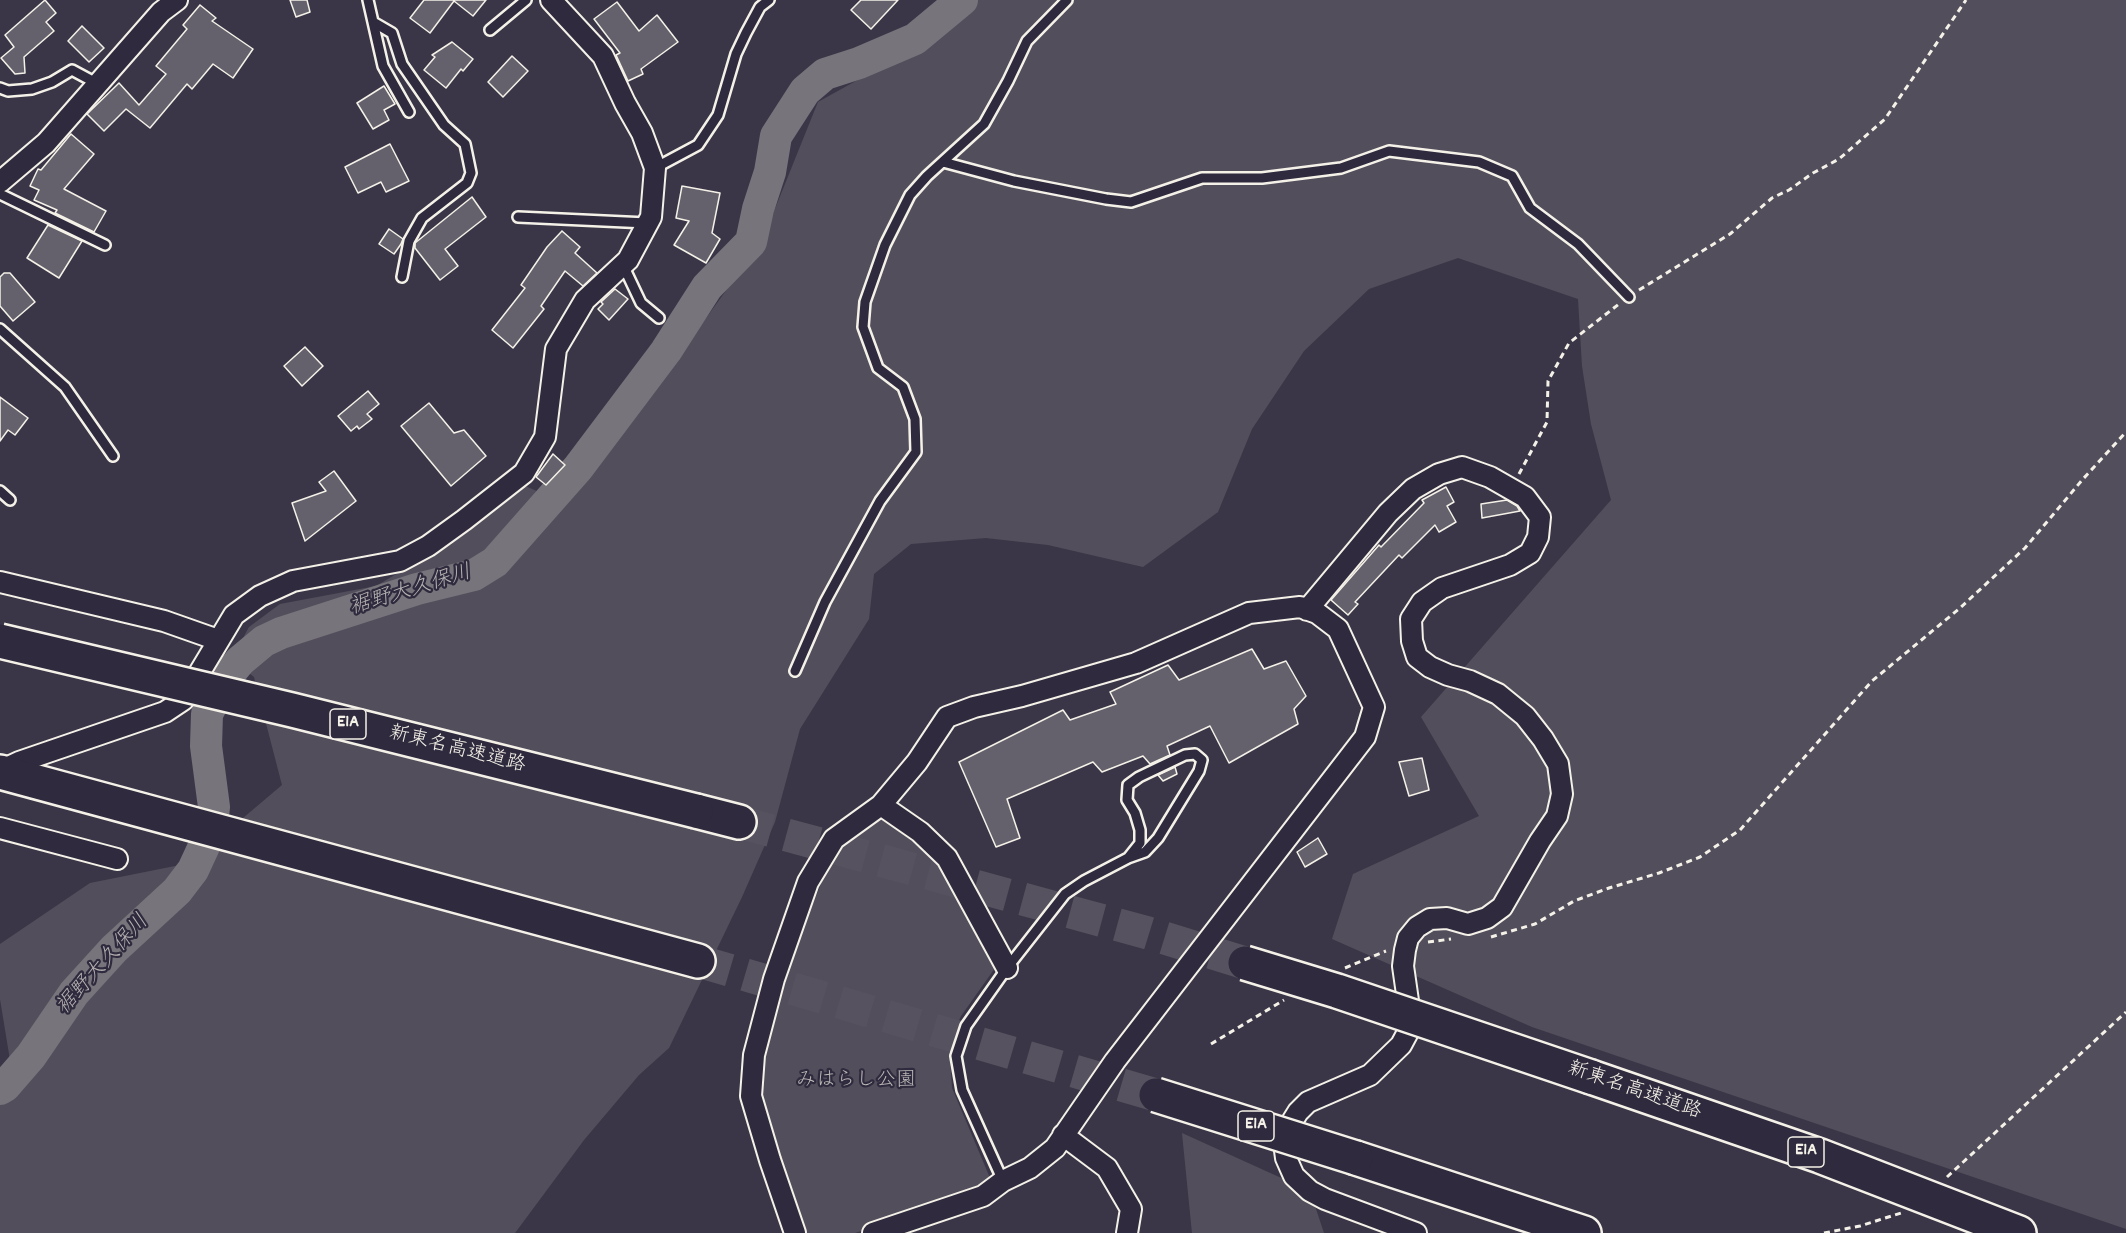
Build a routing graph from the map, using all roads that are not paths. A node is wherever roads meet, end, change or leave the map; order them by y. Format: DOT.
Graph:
graph roads {
  1 [pos="177,0"];
  2 [pos="368,0"];
  3 [pos="526,0"];
  4 [pos="550,0"];
  5 [pos="769,0"];
  6 [pos="1067,0"];
  7 [pos="373,22"];
  8 [pos="490,30"];
  9 [pos="98,84"];
  10 [pos="0,88"];
  11 [pos="409,112"];
  12 [pos="943,162"];
  13 [pos="654,168"];
  14 [pos="0,182"];
  15 [pos="0,194"];
  16 [pos="518,217"];
  17 [pos="647,223"];
  18 [pos="105,245"];
  19 [pos="622,265"];
  20 [pos="402,278"];
  21 [pos="1629,297"];
  22 [pos="659,318"];
  23 [pos="0,329"];
  24 [pos="113,456"];
  25 [pos="0,491"];
  26 [pos="10,500"];
  27 [pos="0,582"];
  28 [pos="1307,610"];
  29 [pos="218,639"];
  30 [pos="0,640"];
  31 [pos="795,671"];
  32 [pos="0,772"];
  33 [pos="881,805"];
  34 [pos="739,822"];
  35 [pos="0,828"];
  36 [pos="1128,858"];
  37 [pos="117,859"];
  38 [pos="698,961"];
  39 [pos="1245,963"];
  40 [pos="1006,968"];
  41 [pos="1156,1095"];
  42 [pos="1063,1135"];
  43 [pos="1003,1181"];
  44 [pos="795,1233"];
  45 [pos="873,1233"];
  46 [pos="1127,1233"];
  47 [pos="1416,1233"];
  48 [pos="1584,1233"];
  49 [pos="2019,1233"];
  1 -- 9 [label="street"];
  2 -- 7 [label="lane"];
  3 -- 8 [label="lane"];
  4 -- 13 [label="street"];
  5 -- 13 [label="lane"];
  6 -- 12 [label="lane"];
  7 -- 11 [label="lane"];
  7 -- 20 [label="lane"];
  9 -- 10 [label="lane"];
  9 -- 14 [label="street"];
  12 -- 21 [label="lane"];
  12 -- 31 [label="lane"];
  13 -- 17 [label="street"];
  15 -- 18 [label="lane"];
  16 -- 17 [label="lane"];
  17 -- 19 [label="street"];
  19 -- 22 [label="lane"];
  19 -- 29 [label="street"];
  23 -- 24 [label="lane"];
  25 -- 26 [label="lane"];
  27 -- 29 [label="street"];
  28 -- 33 [label="street"];
  28 -- 42 [label="street"];
  28 -- 47 [label="street"];
  29 -- 32 [label="street"];
  30 -- 34 [label="highway, 新東名高速道路 / E1A, bridge"];
  32 -- 38 [label="highway"];
  33 -- 40 [label="street"];
  33 -- 44 [label="street"];
  35 -- 37 [label="street"];
  36 -- 36 [label="lane"];
  36 -- 40 [label="lane"];
  39 -- 49 [label="highway, 新東名高速道路 / E1A, bridge"];
  40 -- 43 [label="lane"];
  41 -- 48 [label="highway, E1A, bridge"];
  42 -- 43 [label="street"];
  42 -- 46 [label="street"];
  43 -- 45 [label="street"];
}
